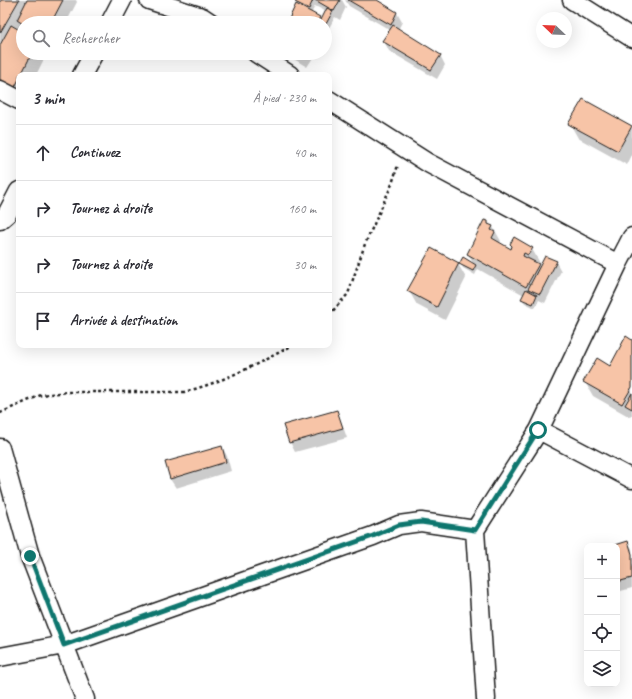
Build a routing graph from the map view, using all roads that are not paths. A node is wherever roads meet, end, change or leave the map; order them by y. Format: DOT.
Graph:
graph roads {
  1 [pos="122,0"];
  2 [pos="149,0"];
  3 [pos="572,0"];
  4 [pos="114,16"];
  5 [pos="199,16"];
  6 [pos="632,38"];
  7 [pos="90,60"];
  8 [pos="267,60"];
  9 [pos="84,72"];
  10 [pos="285,72"];
  11 [pos="0,90"];
  12 [pos="16,98"];
  13 [pos="332,102"];
  14 [pos="16,197"];
  15 [pos="0,220"];
  16 [pos="632,237"];
  17 [pos="618,264"];
  18 [pos="538,430"];
  19 [pos="0,448"];
  20 [pos="632,479"];
  21 [pos="475,530"];
  22 [pos="64,645"];
  23 [pos="0,657"];
  24 [pos="85,699"];
  25 [pos="486,699"];
  1 -- 4 [label="street"];
  2 -- 5 [label="street"];
  3 -- 6 [label="street"];
  7 -- 9 [label="street"];
  8 -- 10 [label="street"];
  11 -- 12 [label="street"];
  13 -- 17 [label="street"];
  14 -- 15 [label="street"];
  16 -- 17 [label="street"];
  17 -- 18 [label="street"];
  18 -- 20 [label="street"];
  18 -- 21 [label="street"];
  19 -- 22 [label="street"];
  21 -- 22 [label="street"];
  21 -- 25 [label="street"];
  22 -- 23 [label="street"];
  22 -- 24 [label="street"];
}
